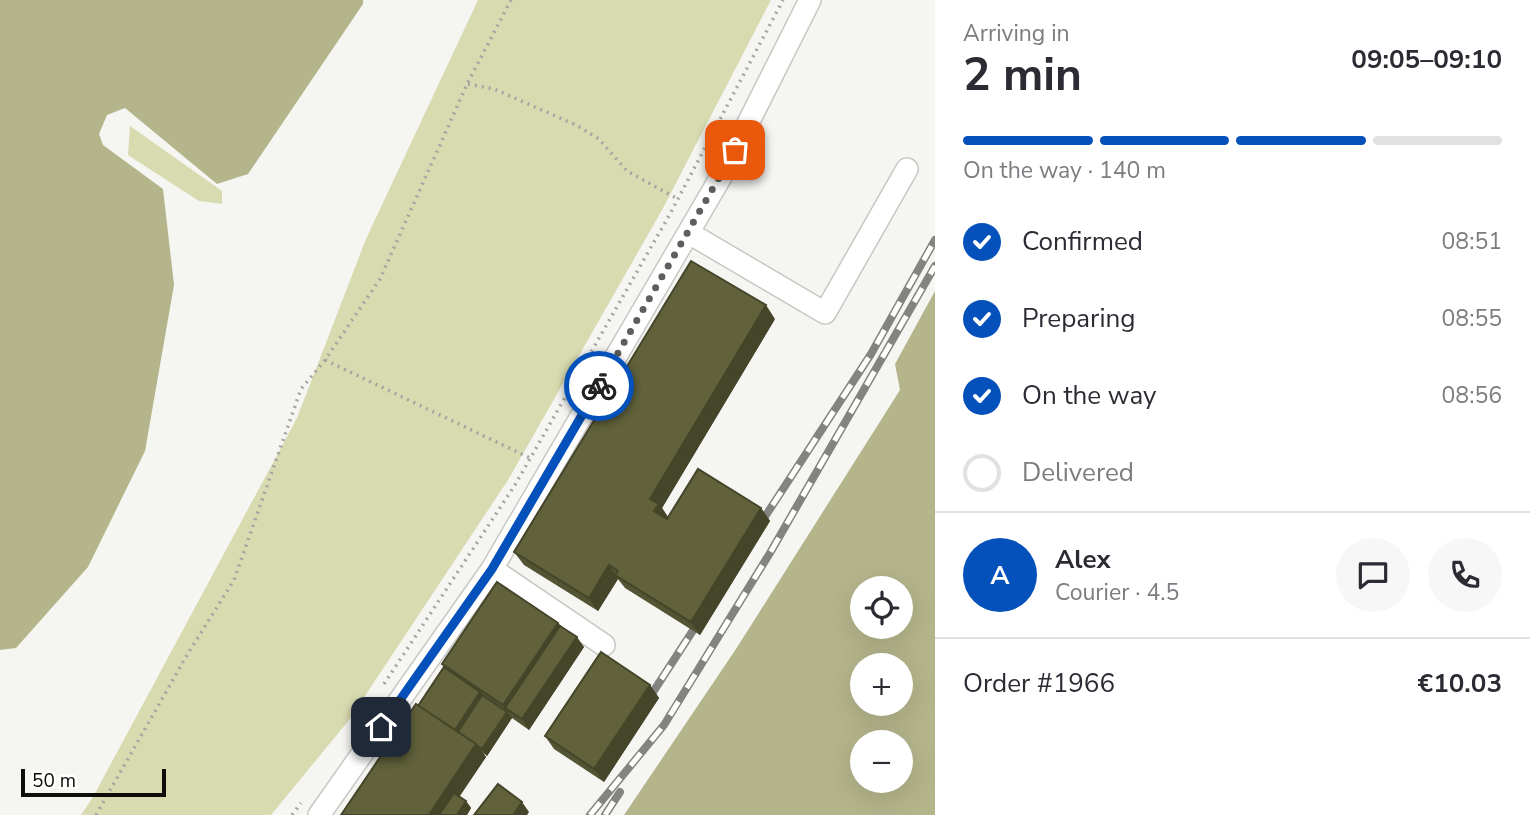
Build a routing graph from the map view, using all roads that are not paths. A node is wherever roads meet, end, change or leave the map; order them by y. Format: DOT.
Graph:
graph roads {
  1 [pos="810,0"];
  2 [pos="907,169"];
  3 [pos="689,233"];
  4 [pos="492,569"];
  5 [pos="604,645"];
  6 [pos="319,815"];
  1 -- 3 [label="street"];
  2 -- 3 [label="street"];
  3 -- 4 [label="street"];
  4 -- 5 [label="street"];
  4 -- 6 [label="street"];
}
